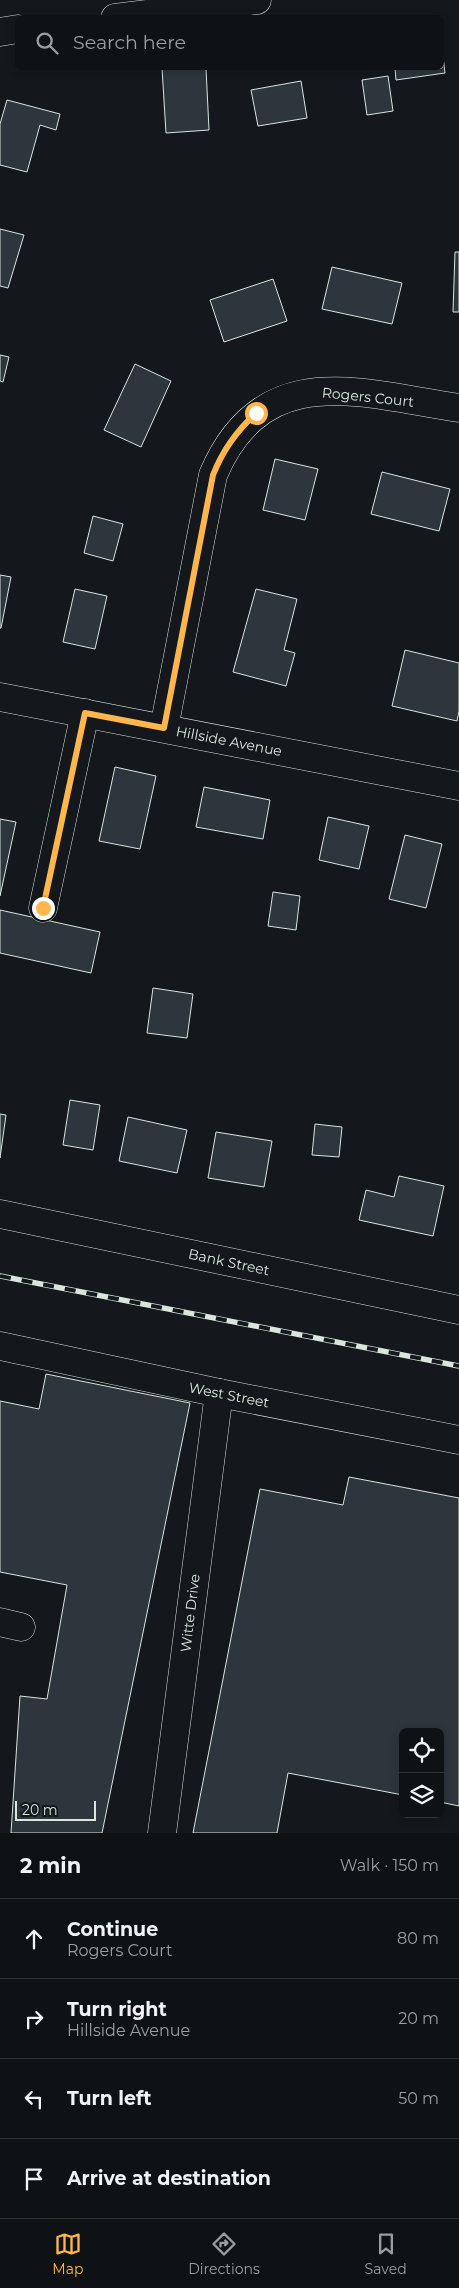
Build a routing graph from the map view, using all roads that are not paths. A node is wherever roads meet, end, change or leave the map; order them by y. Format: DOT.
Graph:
graph roads {
  1 [pos="257,0"];
  2 [pos="139,15"];
  3 [pos="15,30"];
  4 [pos="0,32"];
  5 [pos="459,408"];
  6 [pos="0,696"];
  7 [pos="85,713"];
  8 [pos="164,728"];
  9 [pos="459,786"];
  10 [pos="43,908"];
  11 [pos="0,1214"];
  12 [pos="459,1310"];
  13 [pos="0,1346"];
  14 [pos="219,1393"];
  15 [pos="459,1440"];
  16 [pos="162,1833"];
  1 -- 2 [label="street"];
  3 -- 4 [label="street"];
  5 -- 8 [label="street, Rogers Court"];
  6 -- 7 [label="street, Hillside Avenue"];
  7 -- 8 [label="street, Hillside Avenue"];
  7 -- 10 [label="street"];
  8 -- 9 [label="street, Hillside Avenue"];
  11 -- 12 [label="street, Bank Street"];
  13 -- 14 [label="street, West Street"];
  14 -- 15 [label="street, West Street"];
  14 -- 16 [label="street, Witte Drive"];
}
